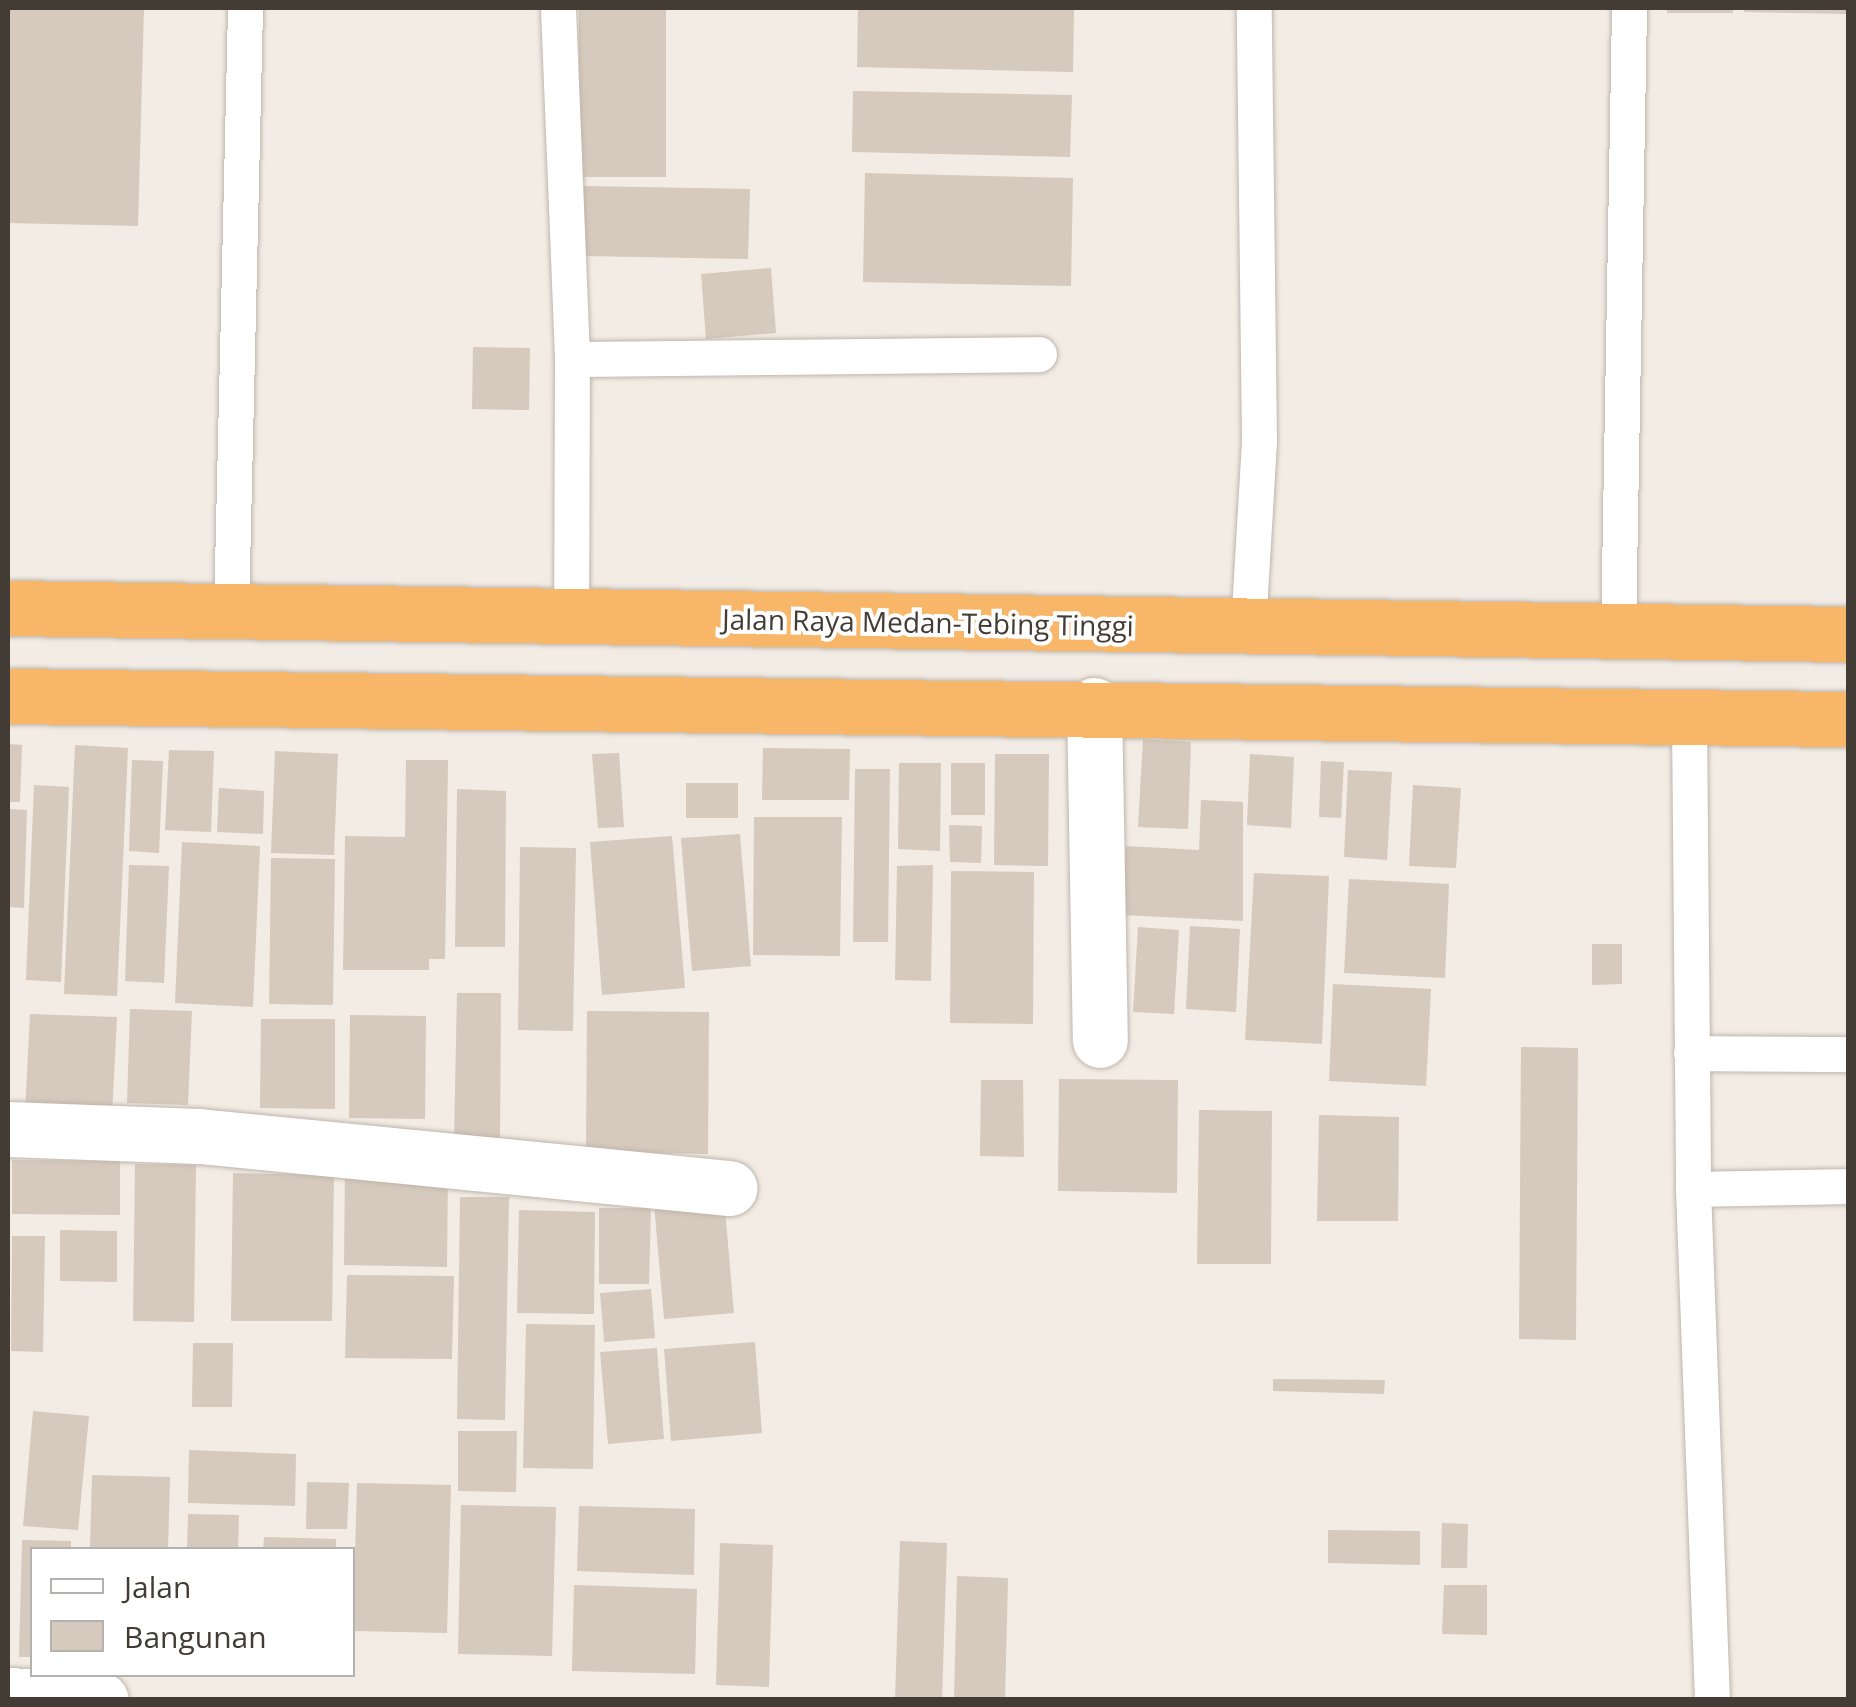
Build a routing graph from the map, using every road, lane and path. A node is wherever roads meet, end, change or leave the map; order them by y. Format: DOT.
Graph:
graph roads {
  1 [pos="245,8"];
  2 [pos="558,8"];
  3 [pos="1254,8"];
  4 [pos="1630,8"];
  5 [pos="1039,354"];
  6 [pos="572,359"];
  7 [pos="8,608"];
  8 [pos="230,612"];
  9 [pos="571,616"];
  10 [pos="1248,627"];
  11 [pos="1618,632"];
  12 [pos="1848,634"];
  13 [pos="8,696"];
  14 [pos="1094,706"];
  15 [pos="1689,716"];
  16 [pos="1848,718"];
  17 [pos="1100,1040"];
  18 [pos="1691,1053"];
  19 [pos="1848,1054"];
  20 [pos="8,1129"];
  21 [pos="1848,1186"];
  22 [pos="730,1188"];
  23 [pos="1693,1189"];
  24 [pos="8,1695"];
  25 [pos="102,1700"];
  26 [pos="1712,1700"];
  1 -- 8 [label="lane"];
  2 -- 6 [label="lane"];
  3 -- 10 [label="lane"];
  4 -- 11 [label="lane"];
  5 -- 6 [label="lane"];
  6 -- 9 [label="lane"];
  7 -- 8 [label="highway, Jalan Raya Medan-Tebing Tinggi"];
  8 -- 9 [label="highway, Jalan Raya Medan-Tebing Tinggi"];
  9 -- 10 [label="highway, Jalan Raya Medan-Tebing Tinggi"];
  10 -- 11 [label="highway, Jalan Raya Medan-Tebing Tinggi"];
  11 -- 12 [label="highway, Jalan Raya Medan-Tebing Tinggi"];
  13 -- 14 [label="highway"];
  14 -- 15 [label="highway"];
  14 -- 17 [label="street"];
  15 -- 16 [label="highway"];
  15 -- 18 [label="lane"];
  18 -- 19 [label="lane"];
  18 -- 23 [label="lane"];
  20 -- 22 [label="street"];
  21 -- 23 [label="lane"];
  23 -- 26 [label="lane"];
  24 -- 25 [label="street"];
}
